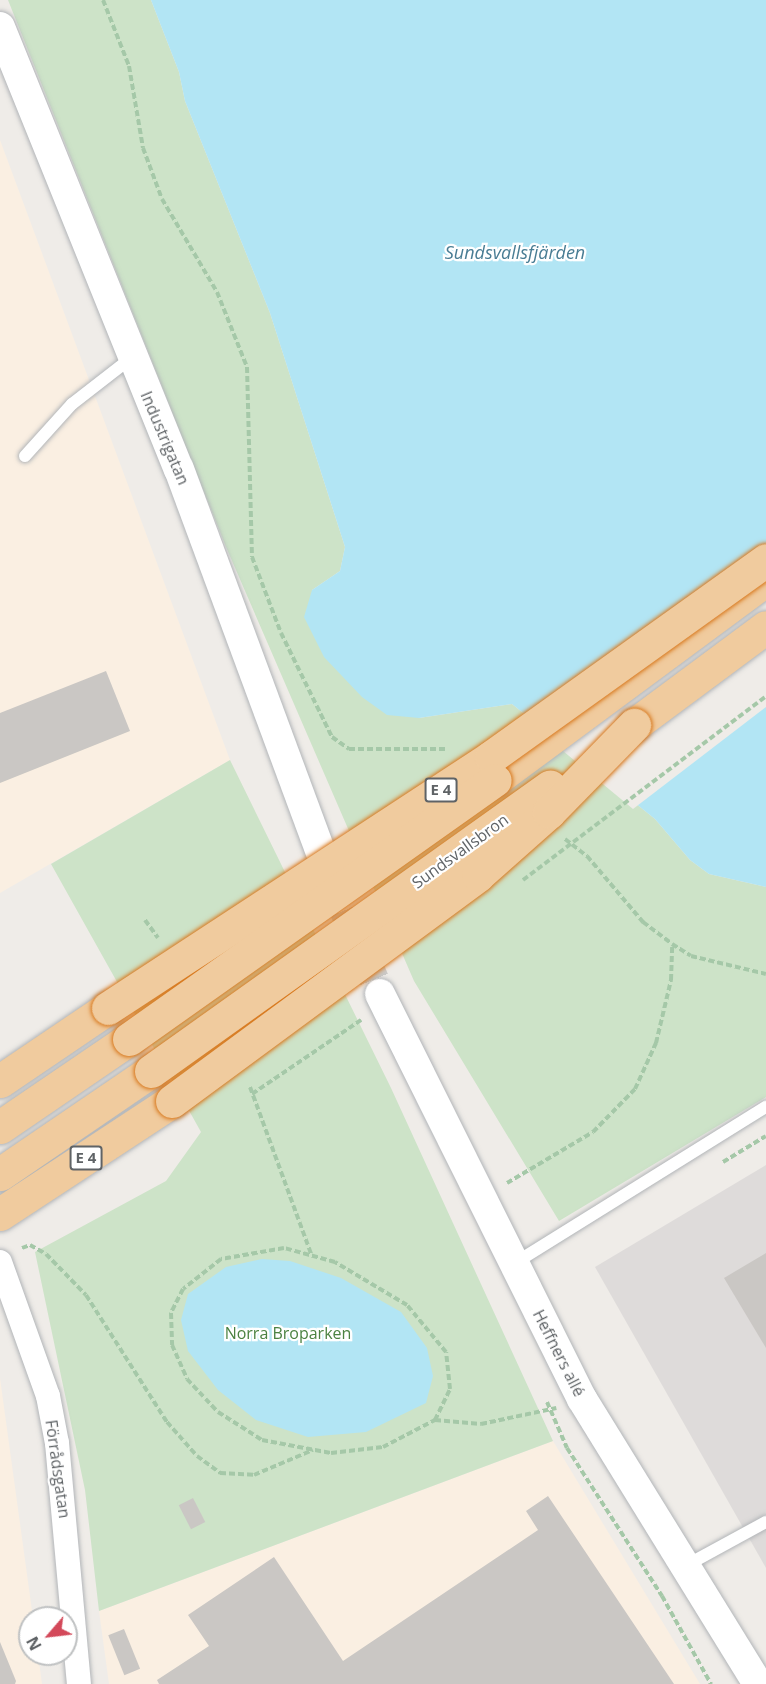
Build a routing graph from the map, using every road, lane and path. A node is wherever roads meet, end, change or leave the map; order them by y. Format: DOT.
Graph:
graph roads {
  1 [pos="104,0"];
  2 [pos="0,27"];
  3 [pos="131,358"];
  4 [pos="25,456"];
  5 [pos="252,557"];
  6 [pos="766,560"];
  7 [pos="766,579"];
  8 [pos="766,627"];
  9 [pos="634,725"];
  10 [pos="321,852"];
  11 [pos="766,974"];
  12 [pos="378,1006"];
  13 [pos="0,1081"];
  14 [pos="250,1087"];
  15 [pos="252,1094"];
  16 [pos="766,1107"];
  17 [pos="0,1127"];
  18 [pos="0,1174"];
  19 [pos="479,1199"];
  20 [pos="0,1215"];
  21 [pos="311,1255"];
  22 [pos="5,1257"];
  23 [pos="514,1264"];
  24 [pos="582,1399"];
  25 [pos="435,1420"];
  26 [pos="313,1450"];
  27 [pos="766,1522"];
  28 [pos="687,1565"];
  29 [pos="79,1684"];
  30 [pos="758,1684"];
  1 -- 5 [label="path"];
  2 -- 3 [label="street, Industrigatan"];
  3 -- 4 [label="lane"];
  3 -- 10 [label="street, Industrigatan"];
  6 -- 13 [label="highway, E 4, bridge"];
  7 -- 17 [label="highway, E 4, bridge"];
  8 -- 9 [label="highway, Sundsvallsbron / E 4"];
  9 -- 18 [label="highway, Sundsvallsbron / E 4, bridge"];
  9 -- 20 [label="highway, E 4, bridge"];
  11 -- 19 [label="path"];
  12 -- 15 [label="path"];
  12 -- 19 [label="street, Heffners allé"];
  14 -- 15 [label="path"];
  15 -- 21 [label="path"];
  16 -- 23 [label="lane"];
  19 -- 23 [label="street, Heffners allé"];
  21 -- 25 [label="path"];
  21 -- 26 [label="path"];
  22 -- 26 [label="path"];
  22 -- 29 [label="street, Förrådsgatan"];
  23 -- 24 [label="street, Heffners allé"];
  24 -- 25 [label="path"];
  24 -- 28 [label="street, Heffners allé"];
  25 -- 26 [label="path"];
  27 -- 28 [label="lane"];
  28 -- 30 [label="street, Heffners allé"];
}
